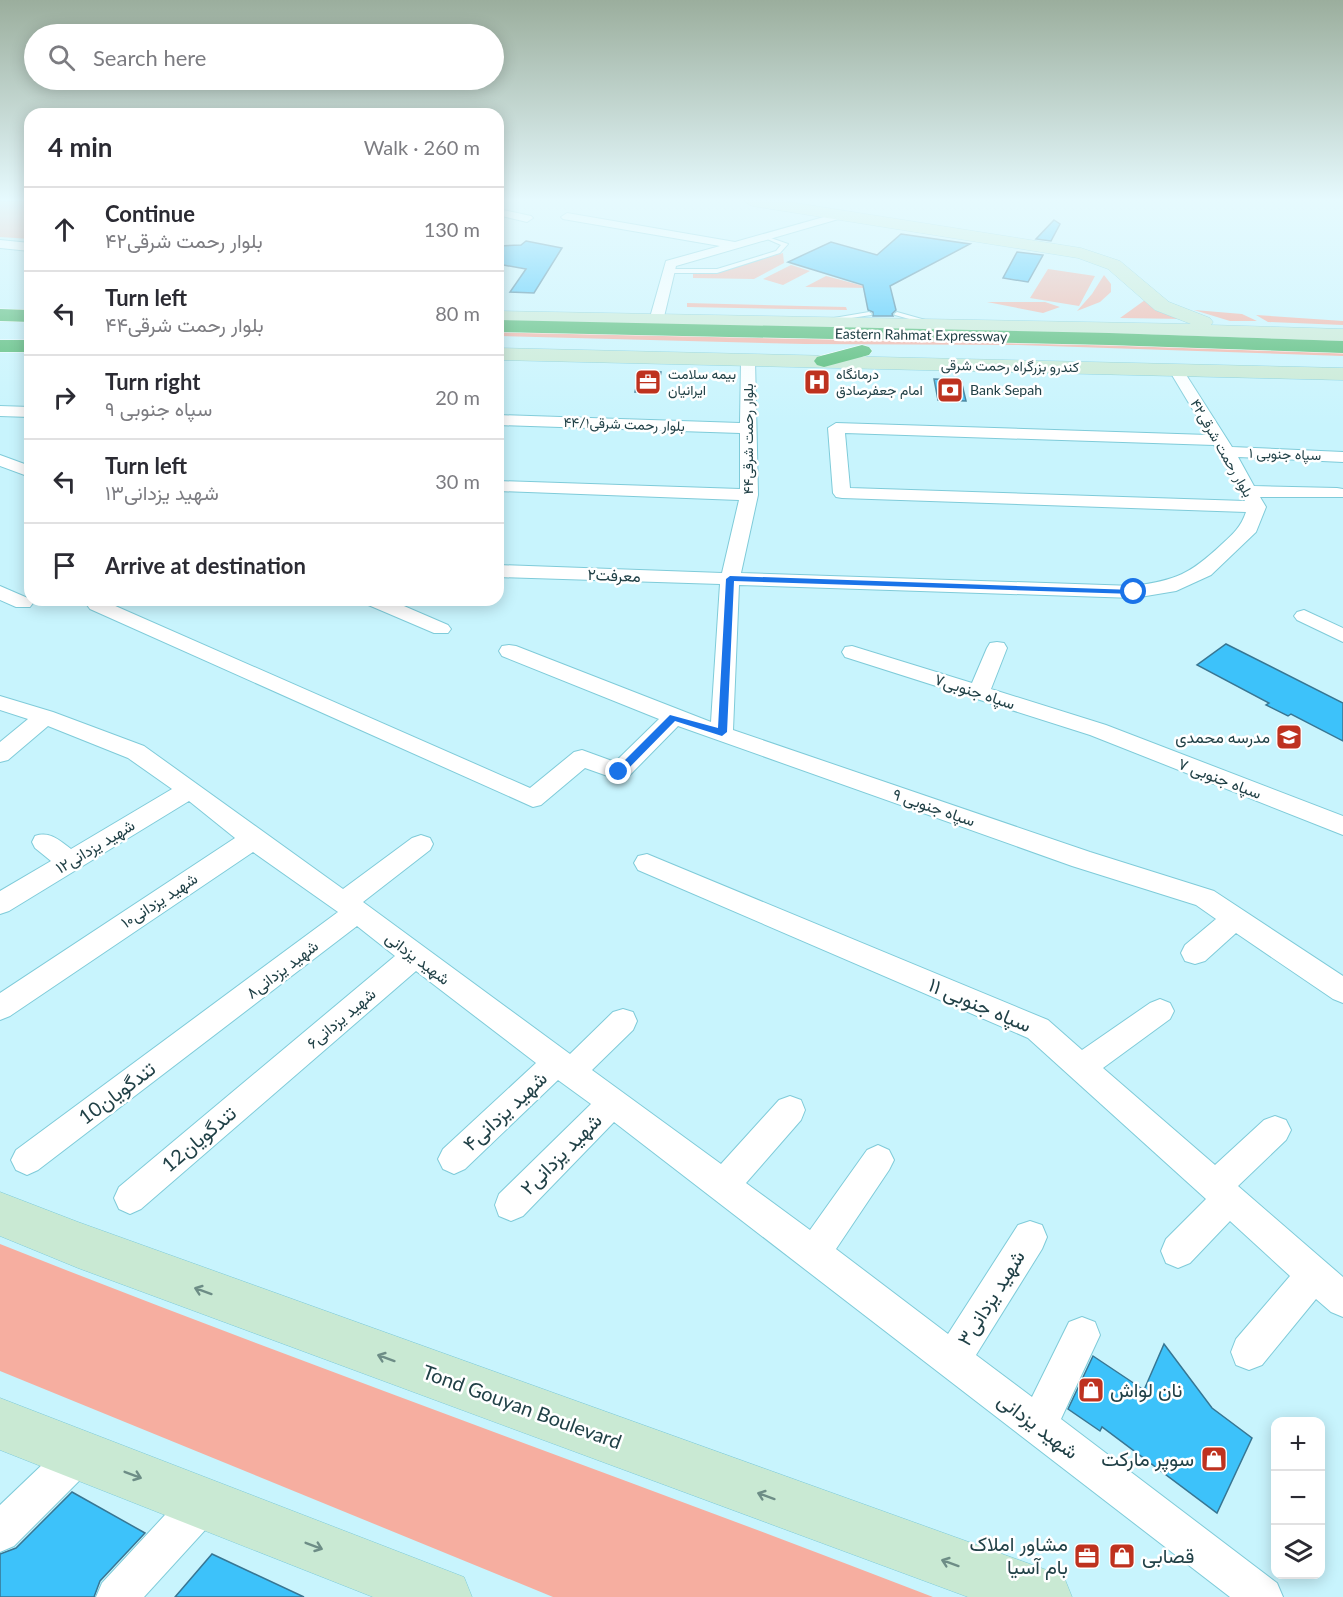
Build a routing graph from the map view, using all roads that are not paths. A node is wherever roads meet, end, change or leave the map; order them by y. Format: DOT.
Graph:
graph roads {
  1 [pos="667,276"];
  2 [pos="1118,276"];
  3 [pos="1130,299"];
  4 [pos="0,303"];
  5 [pos="24,304"];
  6 [pos="869,314"];
  7 [pos="0,315"];
  8 [pos="24,316"];
  9 [pos="504,317"];
  10 [pos="893,320"];
  11 [pos="656,321"];
  12 [pos="812,324"];
  13 [pos="504,326"];
  14 [pos="1089,328"];
  15 [pos="1231,331"];
  16 [pos="835,333"];
  17 [pos="0,334"];
  18 [pos="1343,335"];
  19 [pos="24,337"];
  20 [pos="24,339"];
  21 [pos="504,343"];
  22 [pos="0,346"];
  23 [pos="1343,347"];
  24 [pos="862,351"];
  25 [pos="504,354"];
  26 [pos="748,360"];
  27 [pos="824,361"];
  28 [pos="1343,363"];
  29 [pos="1176,370"];
  30 [pos="1343,374"];
  31 [pos="0,411"];
  32 [pos="24,412"];
  33 [pos="504,420"];
  34 [pos="750,428"];
  35 [pos="1223,446"];
  36 [pos="1343,457"];
  37 [pos="0,460"];
  38 [pos="24,468"];
  39 [pos="24,470"];
  40 [pos="0,479"];
  41 [pos="504,486"];
  42 [pos="1337,494"];
  43 [pos="749,495"];
  44 [pos="1252,499"];
  45 [pos="504,570"];
  46 [pos="730,579"];
  47 [pos="0,592"];
  48 [pos="23,603"];
  49 [pos="99,606"];
  50 [pos="387,606"];
  51 [pos="1304,616"];
  52 [pos="441,629"];
  53 [pos="1343,636"];
  54 [pos="997,648"];
  55 [pos="509,651"];
  56 [pos="852,652"];
  57 [pos="979,692"];
  58 [pos="0,703"];
  59 [pos="45,717"];
  60 [pos="674,717"];
  61 [pos="1098,730"];
  62 [pos="722,732"];
  63 [pos="0,754"];
  64 [pos="190,789"];
  65 [pos="1343,826"];
  66 [pos="253,839"];
  67 [pos="44,842"];
  68 [pos="421,844"];
  69 [pos="69,861"];
  70 [pos="647,863"];
  71 [pos="0,904"];
  72 [pos="350,908"];
  73 [pos="1235,918"];
  74 [pos="1195,952"];
  75 [pos="414,956"];
  76 [pos="1343,991"];
  77 [pos="0,1008"];
  78 [pos="1160,1011"];
  79 [pos="623,1021"];
  80 [pos="207,1025"];
  81 [pos="1081,1067"];
  82 [pos="563,1068"];
  83 [pos="268,1080"];
  84 [pos="611,1104"];
  85 [pos="790,1110"];
  86 [pos="1275,1130"];
  87 [pos="454,1159"];
  88 [pos="27,1160"];
  89 [pos="878,1160"];
  90 [pos="723,1186"];
  91 [pos="1222,1192"];
  92 [pos="130,1198"];
  93 [pos="511,1205"];
  94 [pos="0,1214"];
  95 [pos="1030,1237"];
  96 [pos="1178,1251"];
  97 [pos="814,1253"];
  98 [pos="1333,1285"];
  99 [pos="1082,1335"];
  100 [pos="1249,1352"];
  101 [pos="952,1360"];
  102 [pos="0,1424"];
  103 [pos="1038,1425"];
  104 [pos="79,1455"];
  105 [pos="203,1503"];
  106 [pos="0,1532"];
  107 [pos="116,1597"];
  108 [pos="444,1597"];
  109 [pos="1044,1597"];
  110 [pos="1263,1597"];
  1 -- 11 [label="street"];
  2 -- 3 [label="main road"];
  3 -- 14 [label="main road"];
  3 -- 15 [label="main road"];
  4 -- 5 [label="highway"];
  6 -- 12 [label="lane"];
  7 -- 8 [label="highway"];
  9 -- 11 [label="main road"];
  10 -- 12 [label="main road"];
  10 -- 14 [label="main road"];
  10 -- 16 [label="highway"];
  11 -- 12 [label="main road"];
  13 -- 16 [label="highway, Eastern Rahmat Expressway"];
  14 -- 15 [label="main road"];
  15 -- 18 [label="main road"];
  16 -- 23 [label="highway, Eastern Rahmat Expressway"];
  17 -- 19 [label="highway"];
  20 -- 22 [label="highway"];
  21 -- 24 [label="highway, Eastern Rahmat Expressway"];
  24 -- 27 [label="highway"];
  24 -- 28 [label="highway, Eastern Rahmat Expressway"];
  25 -- 26 [label="main road, کندرو بزرگراه رحمت شرقی"];
  26 -- 27 [label="main road, کندرو بزرگراه رحمت شرقی"];
  26 -- 34 [label="street, ۴۴بلوار رحمت شرقی"];
  27 -- 29 [label="main road, کندرو بزرگراه رحمت شرقی"];
  29 -- 30 [label="main road, کندرو بزرگراه رحمت شرقی"];
  29 -- 35 [label="street, بلوار رحمت شرقی۴۲"];
  31 -- 32 [label="street"];
  33 -- 34 [label="street, بلوار رحمت شرقی۴۴/۱"];
  34 -- 43 [label="street, ۴۴بلوار رحمت شرقی"];
  35 -- 36 [label="street, ۱ سپاه جنوبی"];
  35 -- 44 [label="street, بلوار رحمت شرقی۴۲"];
  35 -- 44 [label="street, ۱ سپاه جنوبی"];
  37 -- 38 [label="street"];
  39 -- 40 [label="street"];
  41 -- 43 [label="street"];
  42 -- 44 [label="street"];
  43 -- 46 [label="street, ۴۴بلوار رحمت شرقی"];
  44 -- 46 [label="street, بلوار رحمت شرقی۴۲"];
  45 -- 46 [label="street, معرفت۲"];
  46 -- 62 [label="street, ۴۴بلوار رحمت شرقی"];
  47 -- 48 [label="street"];
  49 -- 60 [label="street"];
  50 -- 52 [label="street"];
  51 -- 53 [label="street"];
  54 -- 57 [label="street"];
  55 -- 60 [label="street, ۹ سپاه جنوبی"];
  56 -- 57 [label="street, سپاه جنوبی۷"];
  57 -- 61 [label="street, سپاه جنوبی۷"];
  58 -- 59 [label="street, شهید یزدانی"];
  59 -- 63 [label="street"];
  59 -- 64 [label="street, شهید یزدانی"];
  60 -- 62 [label="street, ۹ سپاه جنوبی"];
  61 -- 65 [label="street, ۷ سپاه جنوبی"];
  62 -- 73 [label="street, ۹ سپاه جنوبی"];
  64 -- 66 [label="street, شهید یزدانی"];
  64 -- 69 [label="street, شهید یزدانی۱۲"];
  66 -- 72 [label="street, شهید یزدانی"];
  66 -- 77 [label="street, شهید یزدانی۱۰"];
  67 -- 69 [label="street"];
  68 -- 72 [label="street, شهید یزدانی۸"];
  69 -- 71 [label="street, شهید یزدانی۱۲"];
  70 -- 81 [label="street, ۱۱ سپاه جنوبی"];
  72 -- 75 [label="street, شهید یزدانی"];
  72 -- 80 [label="street, شهید یزدانی۸"];
  73 -- 74 [label="street"];
  73 -- 76 [label="street, ۹ سپاه جنوبی"];
  75 -- 82 [label="street, شهید یزدانی"];
  75 -- 83 [label="street, شهید یزدانی۶"];
  78 -- 81 [label="street"];
  79 -- 82 [label="street, شهید یزدانی۴"];
  80 -- 88 [label="street, 10تندگویان"];
  81 -- 91 [label="street, ۱۱ سپاه جنوبی"];
  82 -- 84 [label="street, شهید یزدانی"];
  82 -- 87 [label="street, شهید یزدانی۴"];
  83 -- 92 [label="street, 12تندگویان"];
  84 -- 90 [label="street, شهید یزدانی"];
  84 -- 93 [label="street, شهید یزدانی۲"];
  85 -- 90 [label="street"];
  86 -- 91 [label="street"];
  89 -- 97 [label="street"];
  90 -- 97 [label="street, شهید یزدانی"];
  91 -- 96 [label="street"];
  91 -- 98 [label="street, ۱۱ سپاه جنوبی"];
  109 -- 94 [label="main road, Tond Gouyan Boulevard, one-way"];
  95 -- 101 [label="street, شهید یزدانی۳"];
  97 -- 101 [label="street, شهید یزدانی"];
  98 -- 100 [label="street"];
  99 -- 103 [label="street"];
  101 -- 103 [label="street, شهید یزدانی"];
  102 -- 104 [label="main road"];
  103 -- 110 [label="street, شهید یزدانی"];
  104 -- 105 [label="main road, one-way"];
  104 -- 106 [label="street"];
  105 -- 107 [label="street"];
  105 -- 108 [label="main road, one-way"];
}
